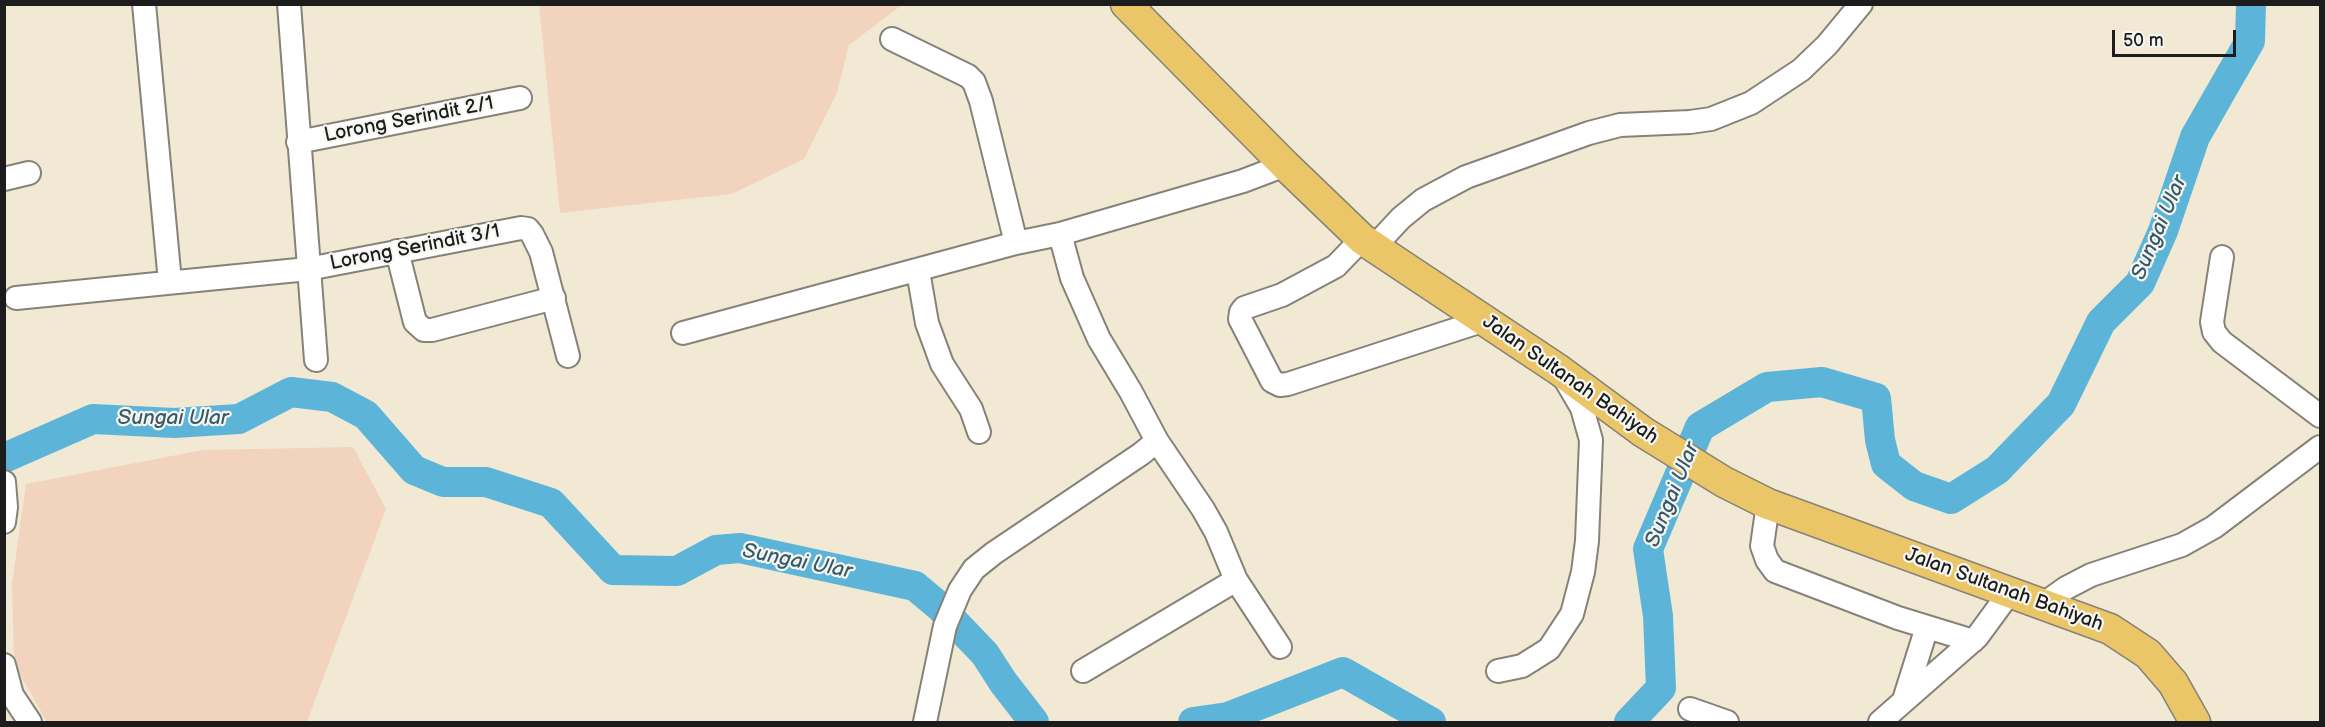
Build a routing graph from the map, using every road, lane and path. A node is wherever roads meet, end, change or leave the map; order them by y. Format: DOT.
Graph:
graph roads {
  1 [pos="144,4"];
  2 [pos="289,4"];
  3 [pos="1126,4"];
  4 [pos="1861,4"];
  5 [pos="892,39"];
  6 [pos="520,98"];
  7 [pos="298,142"];
  8 [pos="1285,165"];
  9 [pos="29,173"];
  10 [pos="4,179"];
  11 [pos="1060,234"];
  12 [pos="1016,243"];
  13 [pos="1368,243"];
  14 [pos="397,252"];
  15 [pos="2222,257"];
  16 [pos="308,269"];
  17 [pos="918,271"];
  18 [pos="170,282"];
  19 [pos="16,298"];
  20 [pos="554,298"];
  21 [pos="1485,320"];
  22 [pos="683,333"];
  23 [pos="568,356"];
  24 [pos="316,360"];
  25 [pos="1559,370"];
  26 [pos="2320,416"];
  27 [pos="979,432"];
  28 [pos="1157,441"];
  29 [pos="2320,447"];
  30 [pos="4,482"];
  31 [pos="1768,504"];
  32 [pos="4,522"];
  33 [pos="1236,580"];
  34 [pos="2010,592"];
  35 [pos="2045,603"];
  36 [pos="1927,627"];
  37 [pos="1972,641"];
  38 [pos="1280,647"];
  39 [pos="4,665"];
  40 [pos="1083,671"];
  41 [pos="1498,671"];
  42 [pos="1904,701"];
  43 [pos="1690,709"];
  44 [pos="30,723"];
  45 [pos="925,723"];
  46 [pos="1726,723"];
  47 [pos="1880,723"];
  48 [pos="2195,723"];
  1 -- 18 [label="street"];
  2 -- 7 [label="street"];
  3 -- 8 [label="main road, Jalan Sultanah Bahiyah"];
  4 -- 13 [label="street"];
  5 -- 12 [label="street"];
  6 -- 7 [label="street, Lorong Serindit 2/1"];
  7 -- 16 [label="street"];
  8 -- 11 [label="street"];
  8 -- 13 [label="main road, Jalan Sultanah Bahiyah"];
  9 -- 10 [label="street"];
  11 -- 12 [label="street"];
  11 -- 28 [label="street"];
  12 -- 17 [label="street"];
  13 -- 21 [label="main road, Jalan Sultanah Bahiyah"];
  13 -- 21 [label="street"];
  14 -- 16 [label="street, Lorong Serindit 3/1"];
  14 -- 20 [label="street, Lorong Serindit 3/1"];
  14 -- 20 [label="street"];
  15 -- 26 [label="street"];
  16 -- 18 [label="street, Lorong Serindit 3/1"];
  16 -- 24 [label="street"];
  17 -- 22 [label="street"];
  17 -- 27 [label="street"];
  18 -- 19 [label="street, Lorong Serindit 3/1"];
  20 -- 23 [label="street"];
  21 -- 25 [label="main road, Jalan Sultanah Bahiyah"];
  25 -- 31 [label="main road, Jalan Sultanah Bahiyah"];
  25 -- 41 [label="street"];
  28 -- 33 [label="street"];
  28 -- 45 [label="street"];
  29 -- 35 [label="street"];
  30 -- 32 [label="street"];
  31 -- 34 [label="main road, Jalan Sultanah Bahiyah"];
  31 -- 36 [label="street"];
  33 -- 38 [label="street"];
  33 -- 40 [label="street"];
  34 -- 35 [label="main road, Jalan Sultanah Bahiyah"];
  34 -- 37 [label="street"];
  35 -- 48 [label="main road, Jalan Sultanah Bahiyah"];
  36 -- 37 [label="street"];
  36 -- 42 [label="street"];
  37 -- 42 [label="street"];
  39 -- 44 [label="street"];
  42 -- 47 [label="street"];
  43 -- 46 [label="street"];
}
